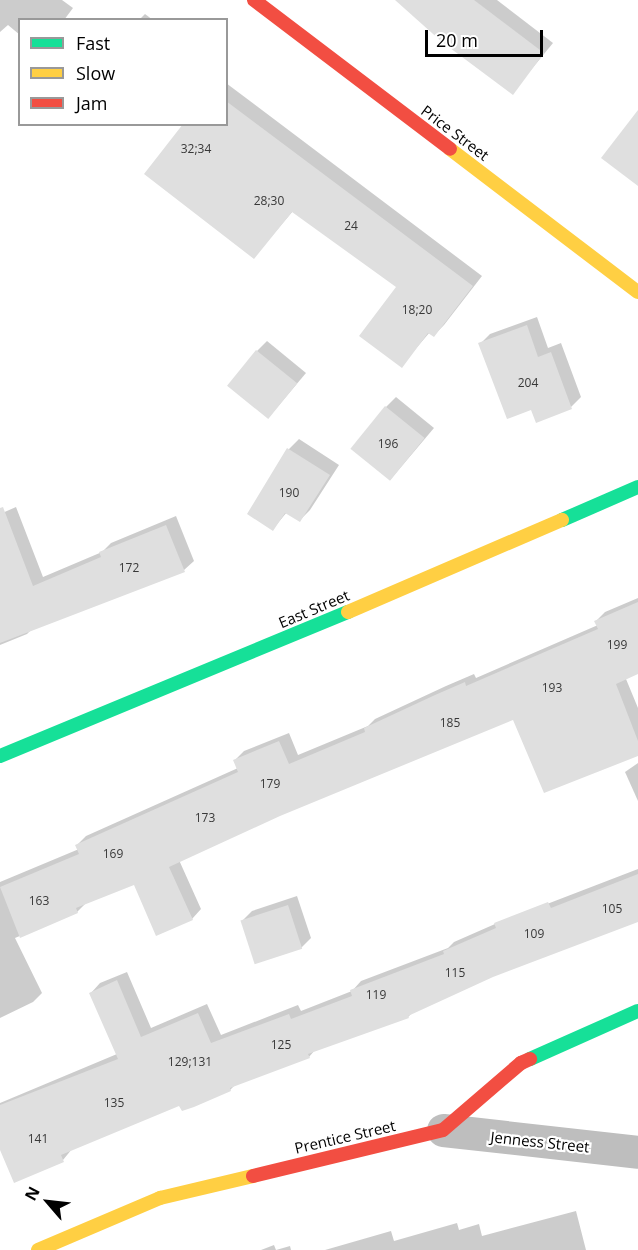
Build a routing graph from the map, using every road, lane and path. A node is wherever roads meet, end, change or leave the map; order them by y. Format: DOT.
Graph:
graph roads {
  1 [pos="254,0"];
  2 [pos="638,292"];
  3 [pos="638,487"];
  4 [pos="0,756"];
  5 [pos="638,1011"];
  6 [pos="443,1131"];
  7 [pos="638,1152"];
  8 [pos="38,1250"];
  1 -- 2 [label="street, Price Street"];
  3 -- 4 [label="street, East Street"];
  5 -- 6 [label="street, Prentice Street"];
  6 -- 7 [label="street, Jenness Street"];
  6 -- 8 [label="street, Prentice Street"];
}
